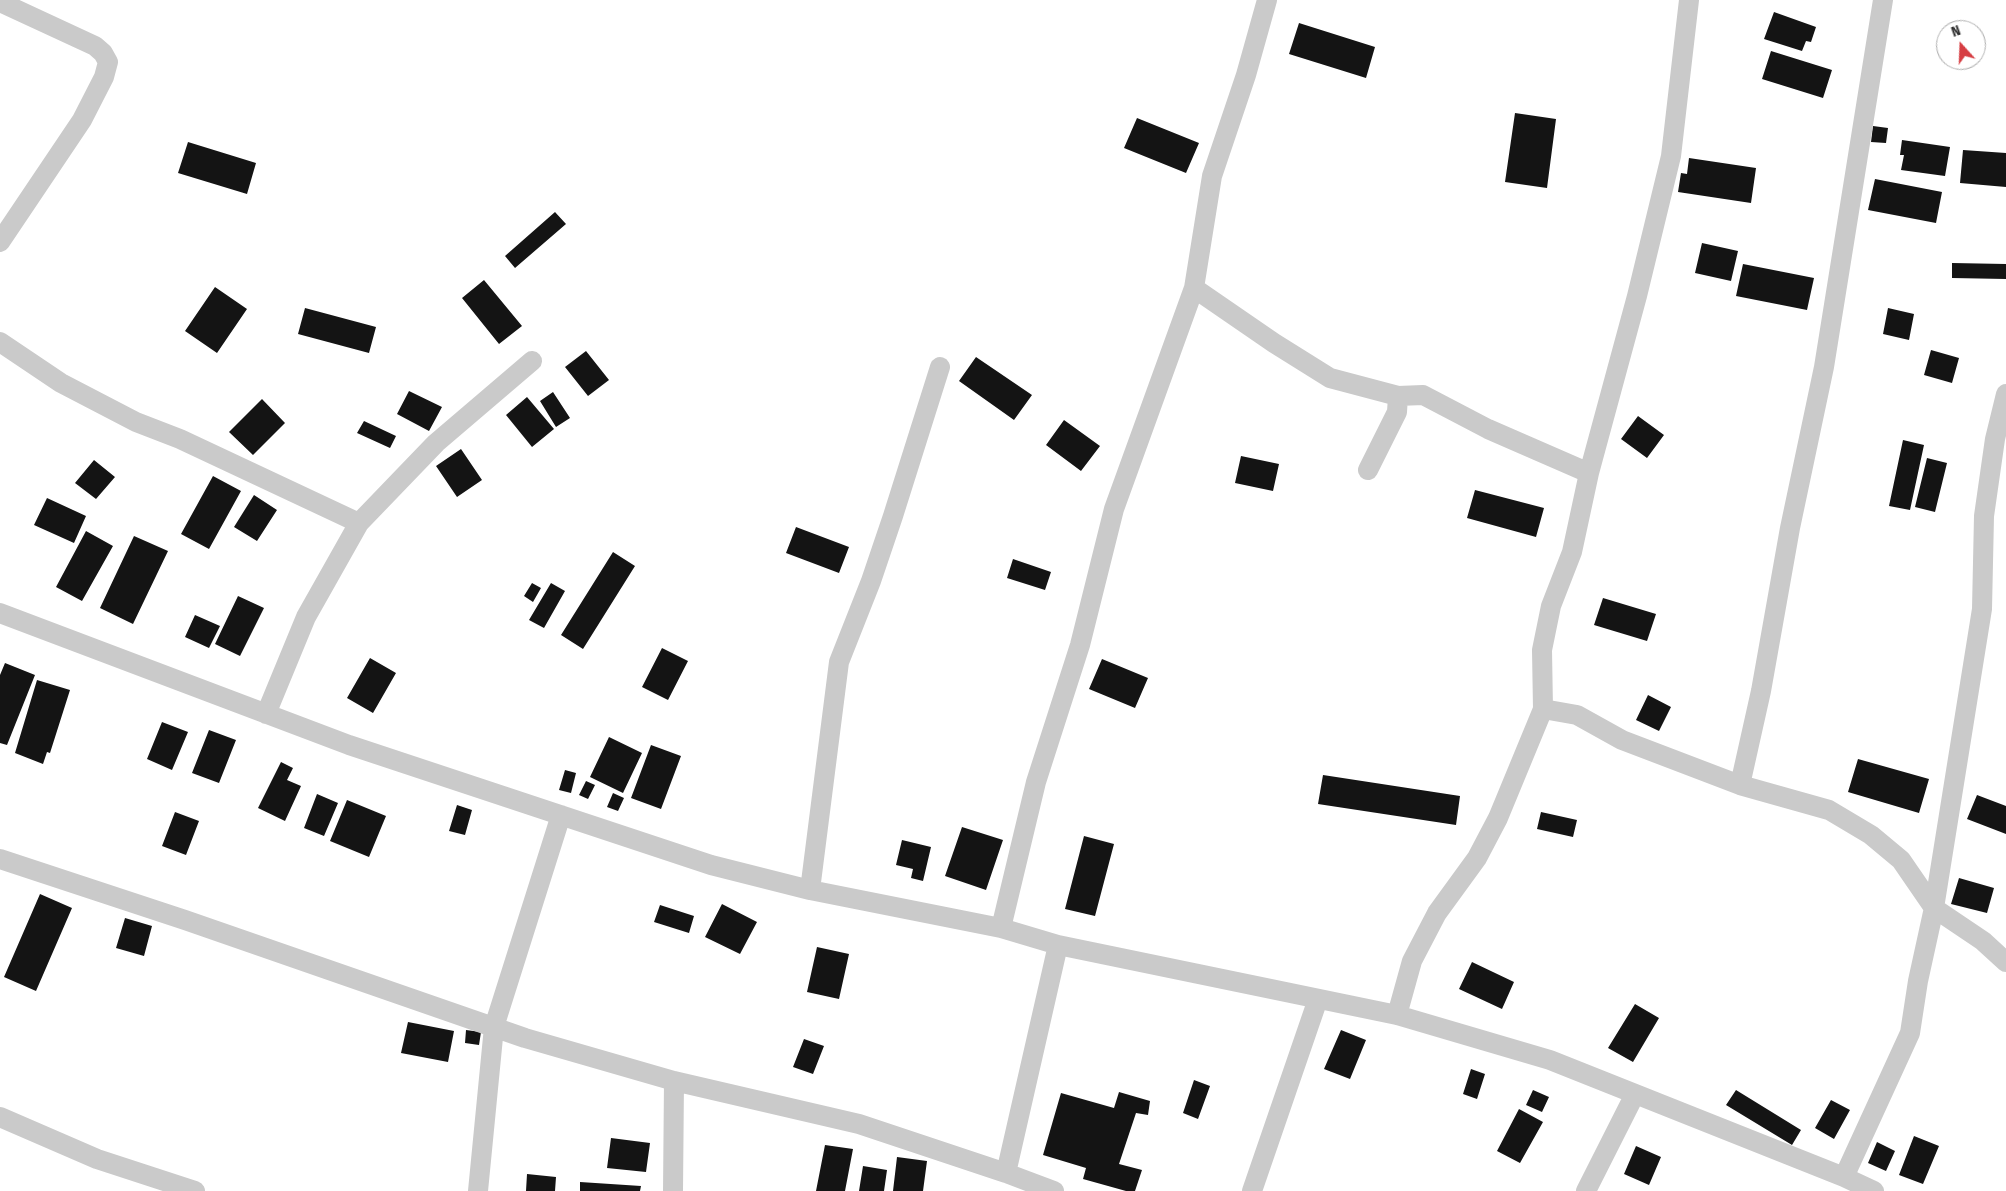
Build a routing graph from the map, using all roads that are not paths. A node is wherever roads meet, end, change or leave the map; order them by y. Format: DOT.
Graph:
graph roads {
  1 [pos="1267,0"];
  2 [pos="1689,0"];
  3 [pos="1883,0"];
  4 [pos="0,2"];
  5 [pos="0,242"];
  6 [pos="1194,288"];
  7 [pos="0,342"];
  8 [pos="532,361"];
  9 [pos="940,367"];
  10 [pos="2006,394"];
  11 [pos="1398,396"];
  12 [pos="1368,470"];
  13 [pos="1589,473"];
  14 [pos="359,523"];
  15 [pos="0,614"];
  16 [pos="1543,709"];
  17 [pos="266,714"];
  18 [pos="1740,785"];
  19 [pos="561,815"];
  20 [pos="0,859"];
  21 [pos="810,890"];
  22 [pos="1934,908"];
  23 [pos="1001,928"];
  24 [pos="1058,945"];
  25 [pos="2006,962"];
  26 [pos="1318,1000"];
  27 [pos="1397,1015"];
  28 [pos="494,1027"];
  29 [pos="674,1081"];
  30 [pos="1635,1094"];
  31 [pos="0,1118"];
  32 [pos="1006,1173"];
  33 [pos="1844,1177"];
  34 [pos="194,1191"];
  35 [pos="478,1191"];
  36 [pos="674,1191"];
  37 [pos="1054,1191"];
  38 [pos="1252,1191"];
  39 [pos="1586,1191"];
  40 [pos="1874,1191"];
  1 -- 6 [label="street"];
  2 -- 13 [label="street"];
  3 -- 18 [label="street"];
  4 -- 5 [label="street"];
  6 -- 11 [label="street"];
  6 -- 23 [label="street"];
  7 -- 14 [label="street"];
  8 -- 14 [label="street"];
  9 -- 21 [label="street"];
  10 -- 22 [label="street"];
  11 -- 12 [label="street"];
  11 -- 13 [label="street"];
  13 -- 16 [label="street"];
  14 -- 17 [label="street"];
  15 -- 17 [label="street"];
  16 -- 18 [label="street"];
  16 -- 27 [label="street"];
  17 -- 19 [label="street"];
  18 -- 22 [label="street"];
  19 -- 21 [label="street"];
  19 -- 28 [label="street"];
  20 -- 28 [label="street"];
  21 -- 23 [label="street"];
  22 -- 25 [label="street"];
  22 -- 33 [label="street"];
  23 -- 24 [label="street"];
  24 -- 26 [label="street"];
  24 -- 32 [label="street"];
  26 -- 27 [label="street"];
  26 -- 38 [label="street"];
  27 -- 30 [label="street"];
  28 -- 29 [label="street"];
  28 -- 35 [label="street"];
  29 -- 32 [label="street"];
  29 -- 36 [label="street"];
  30 -- 33 [label="street"];
  30 -- 39 [label="street"];
  31 -- 34 [label="street"];
  32 -- 37 [label="street"];
  33 -- 40 [label="street"];
}
